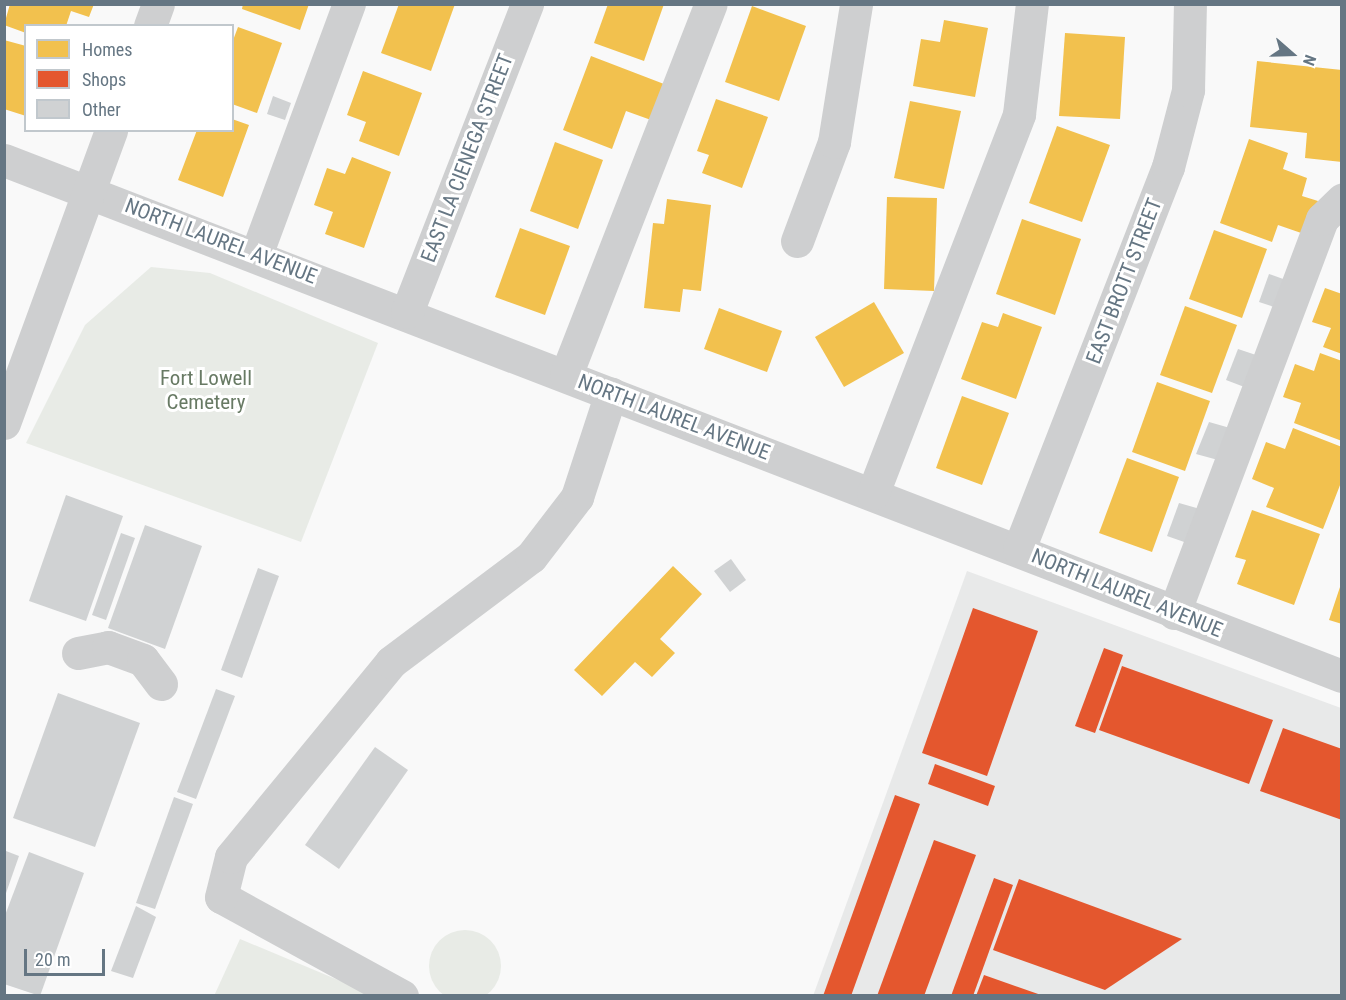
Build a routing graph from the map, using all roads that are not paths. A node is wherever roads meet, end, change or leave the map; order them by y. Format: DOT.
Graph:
graph roads {
  1 [pos="158,4"];
  2 [pos="349,4"];
  3 [pos="527,4"];
  4 [pos="711,4"];
  5 [pos="856,4"];
  6 [pos="1032,4"];
  7 [pos="1190,4"];
  8 [pos="151,24"];
  9 [pos="110,132"];
  10 [pos="4,160"];
  11 [pos="88,191"];
  12 [pos="1341,200"];
  13 [pos="796,241"];
  14 [pos="256,255"];
  15 [pos="407,312"];
  16 [pos="566,375"];
  17 [pos="611,393"];
  18 [pos="4,423"];
  19 [pos="873,493"];
  20 [pos="1019,549"];
  21 [pos="1174,614"];
  22 [pos="78,653"];
  23 [pos="1341,676"];
  24 [pos="161,684"];
  25 [pos="402,996"];
  1 -- 8 [label="street"];
  2 -- 14 [label="street"];
  3 -- 15 [label="street, EAST LA CIENEGA STREET"];
  4 -- 16 [label="street"];
  5 -- 13 [label="street"];
  6 -- 19 [label="street"];
  7 -- 20 [label="street, EAST BROTT STREET"];
  9 -- 11 [label="street"];
  10 -- 11 [label="street, NORTH LAUREL AVENUE"];
  11 -- 14 [label="street, NORTH LAUREL AVENUE"];
  11 -- 18 [label="street"];
  12 -- 21 [label="street"];
  14 -- 15 [label="street, NORTH LAUREL AVENUE"];
  15 -- 16 [label="street, NORTH LAUREL AVENUE"];
  16 -- 17 [label="street, NORTH LAUREL AVENUE"];
  17 -- 19 [label="street, NORTH LAUREL AVENUE"];
  17 -- 25 [label="street"];
  19 -- 20 [label="street, NORTH LAUREL AVENUE"];
  20 -- 21 [label="street, NORTH LAUREL AVENUE"];
  21 -- 23 [label="street, NORTH LAUREL AVENUE"];
  22 -- 24 [label="street"];
}
